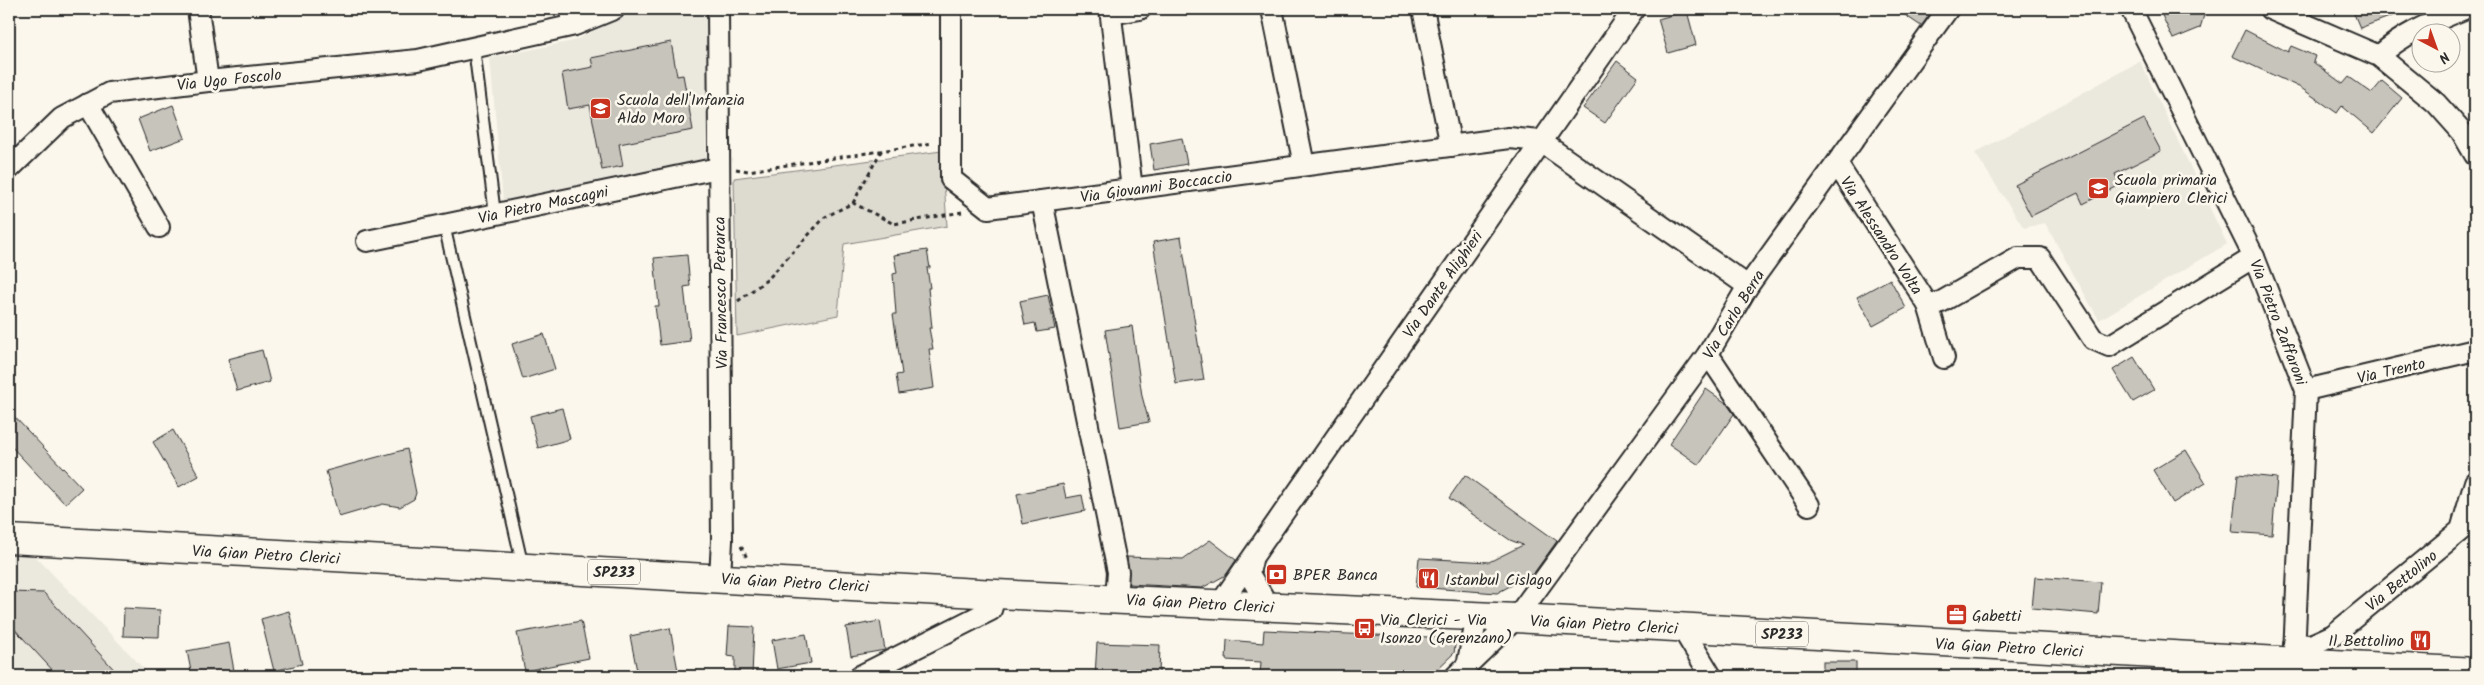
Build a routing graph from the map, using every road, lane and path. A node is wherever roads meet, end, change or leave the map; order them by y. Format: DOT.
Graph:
graph roads {
  1 [pos="198,9"];
  2 [pos="614,9"];
  3 [pos="718,9"];
  4 [pos="951,9"];
  5 [pos="1140,9"];
  6 [pos="1272,9"];
  7 [pos="1424,9"];
  8 [pos="1634,9"];
  9 [pos="1948,9"];
  10 [pos="2131,9"];
  11 [pos="2270,9"];
  12 [pos="2464,9"];
  13 [pos="1110,11"];
  14 [pos="566,18"];
  15 [pos="474,48"];
  16 [pos="2379,56"];
  17 [pos="208,81"];
  18 [pos="88,104"];
  19 [pos="951,139"];
  20 [pos="1540,141"];
  21 [pos="1451,146"];
  22 [pos="882,151"];
  23 [pos="2475,155"];
  24 [pos="1837,164"];
  25 [pos="1304,165"];
  26 [pos="718,168"];
  27 [pos="9,170"];
  28 [pos="1132,189"];
  29 [pos="1042,201"];
  30 [pos="853,203"];
  31 [pos="988,208"];
  32 [pos="495,214"];
  33 [pos="444,225"];
  34 [pos="159,227"];
  35 [pos="367,241"];
  36 [pos="2254,257"];
  37 [pos="1748,286"];
  38 [pos="734,305"];
  39 [pos="1928,305"];
  40 [pos="2475,350"];
  41 [pos="1708,354"];
  42 [pos="1944,358"];
  43 [pos="2306,390"];
  44 [pos="2475,482"];
  45 [pos="1809,505"];
  46 [pos="9,539"];
  47 [pos="1252,560"];
  48 [pos="523,568"];
  49 [pos="720,577"];
  50 [pos="996,594"];
  51 [pos="1116,599"];
  52 [pos="1220,604"];
  53 [pos="1270,607"];
  54 [pos="1477,617"];
  55 [pos="1516,618"];
  56 [pos="1682,628"];
  57 [pos="2306,664"];
  58 [pos="2475,672"];
  59 [pos="1466,673"];
  60 [pos="860,676"];
  61 [pos="1711,676"];
  1 -- 17 [label="street"];
  2 -- 14 [label="street, Via Ugo Foscolo"];
  3 -- 26 [label="street, Via Francesco Petrarca"];
  4 -- 19 [label="street"];
  5 -- 13 [label="street"];
  6 -- 25 [label="street"];
  7 -- 21 [label="street"];
  8 -- 20 [label="street, Via Dante Alighieri"];
  9 -- 24 [label="street, Via Carlo Berra"];
  10 -- 36 [label="street, Via Pietro Zaffaroni"];
  11 -- 16 [label="street"];
  12 -- 16 [label="street"];
  13 -- 28 [label="street"];
  14 -- 15 [label="street, Via Ugo Foscolo"];
  15 -- 17 [label="street, Via Ugo Foscolo"];
  15 -- 32 [label="lane"];
  16 -- 23 [label="street"];
  17 -- 18 [label="street, Via Ugo Foscolo"];
  18 -- 27 [label="street, Via Ugo Foscolo"];
  18 -- 34 [label="street"];
  19 -- 22 [label="path"];
  19 -- 31 [label="street"];
  20 -- 21 [label="street, Via Giovanni Boccaccio"];
  20 -- 37 [label="street"];
  20 -- 47 [label="street, Via Dante Alighieri"];
  21 -- 25 [label="street, Via Giovanni Boccaccio"];
  22 -- 26 [label="path"];
  22 -- 30 [label="path"];
  24 -- 37 [label="street, Via Carlo Berra"];
  24 -- 39 [label="street, Via Alessandro Volta"];
  25 -- 28 [label="street, Via Giovanni Boccaccio"];
  26 -- 32 [label="street, Via Pietro Mascagni"];
  26 -- 49 [label="street, Via Francesco Petrarca"];
  28 -- 29 [label="street, Via Giovanni Boccaccio"];
  29 -- 31 [label="street, Via Giovanni Boccaccio"];
  29 -- 51 [label="street"];
  30 -- 31 [label="path"];
  30 -- 38 [label="path"];
  32 -- 33 [label="street, Via Pietro Mascagni"];
  33 -- 35 [label="street, Via Pietro Mascagni"];
  33 -- 48 [label="lane"];
  36 -- 39 [label="street, Via Alessandro Volta"];
  36 -- 43 [label="street, Via Pietro Zaffaroni"];
  37 -- 41 [label="street, Via Carlo Berra"];
  39 -- 42 [label="street, Via Alessandro Volta"];
  40 -- 43 [label="street, Via Trento"];
  41 -- 45 [label="street"];
  41 -- 55 [label="street, Via Carlo Berra"];
  43 -- 57 [label="street, Via Pietro Zaffaroni"];
  44 -- 57 [label="street, Via Bettolino"];
  46 -- 48 [label="main road, Via Gian Pietro Clerici / SP233"];
  47 -- 52 [label="street, Via Dante Alighieri"];
  47 -- 53 [label="street"];
  48 -- 49 [label="main road, Via Gian Pietro Clerici / SP233"];
  49 -- 50 [label="main road, Via Gian Pietro Clerici / SP233"];
  50 -- 51 [label="main road, Via Gian Pietro Clerici / SP233"];
  50 -- 60 [label="street"];
  51 -- 52 [label="main road, Via Gian Pietro Clerici / SP233"];
  52 -- 53 [label="main road, Via Gian Pietro Clerici / SP233"];
  53 -- 54 [label="main road, Via Gian Pietro Clerici / SP233"];
  54 -- 55 [label="main road, Via Gian Pietro Clerici / SP233"];
  54 -- 59 [label="street"];
  55 -- 56 [label="main road, Via Gian Pietro Clerici / SP233"];
  55 -- 59 [label="street, Via Carlo Berra"];
  56 -- 57 [label="main road, Via Gian Pietro Clerici / SP233"];
  56 -- 61 [label="street"];
  57 -- 58 [label="main road, Via Gian Pietro Clerici / SP233"];
}
